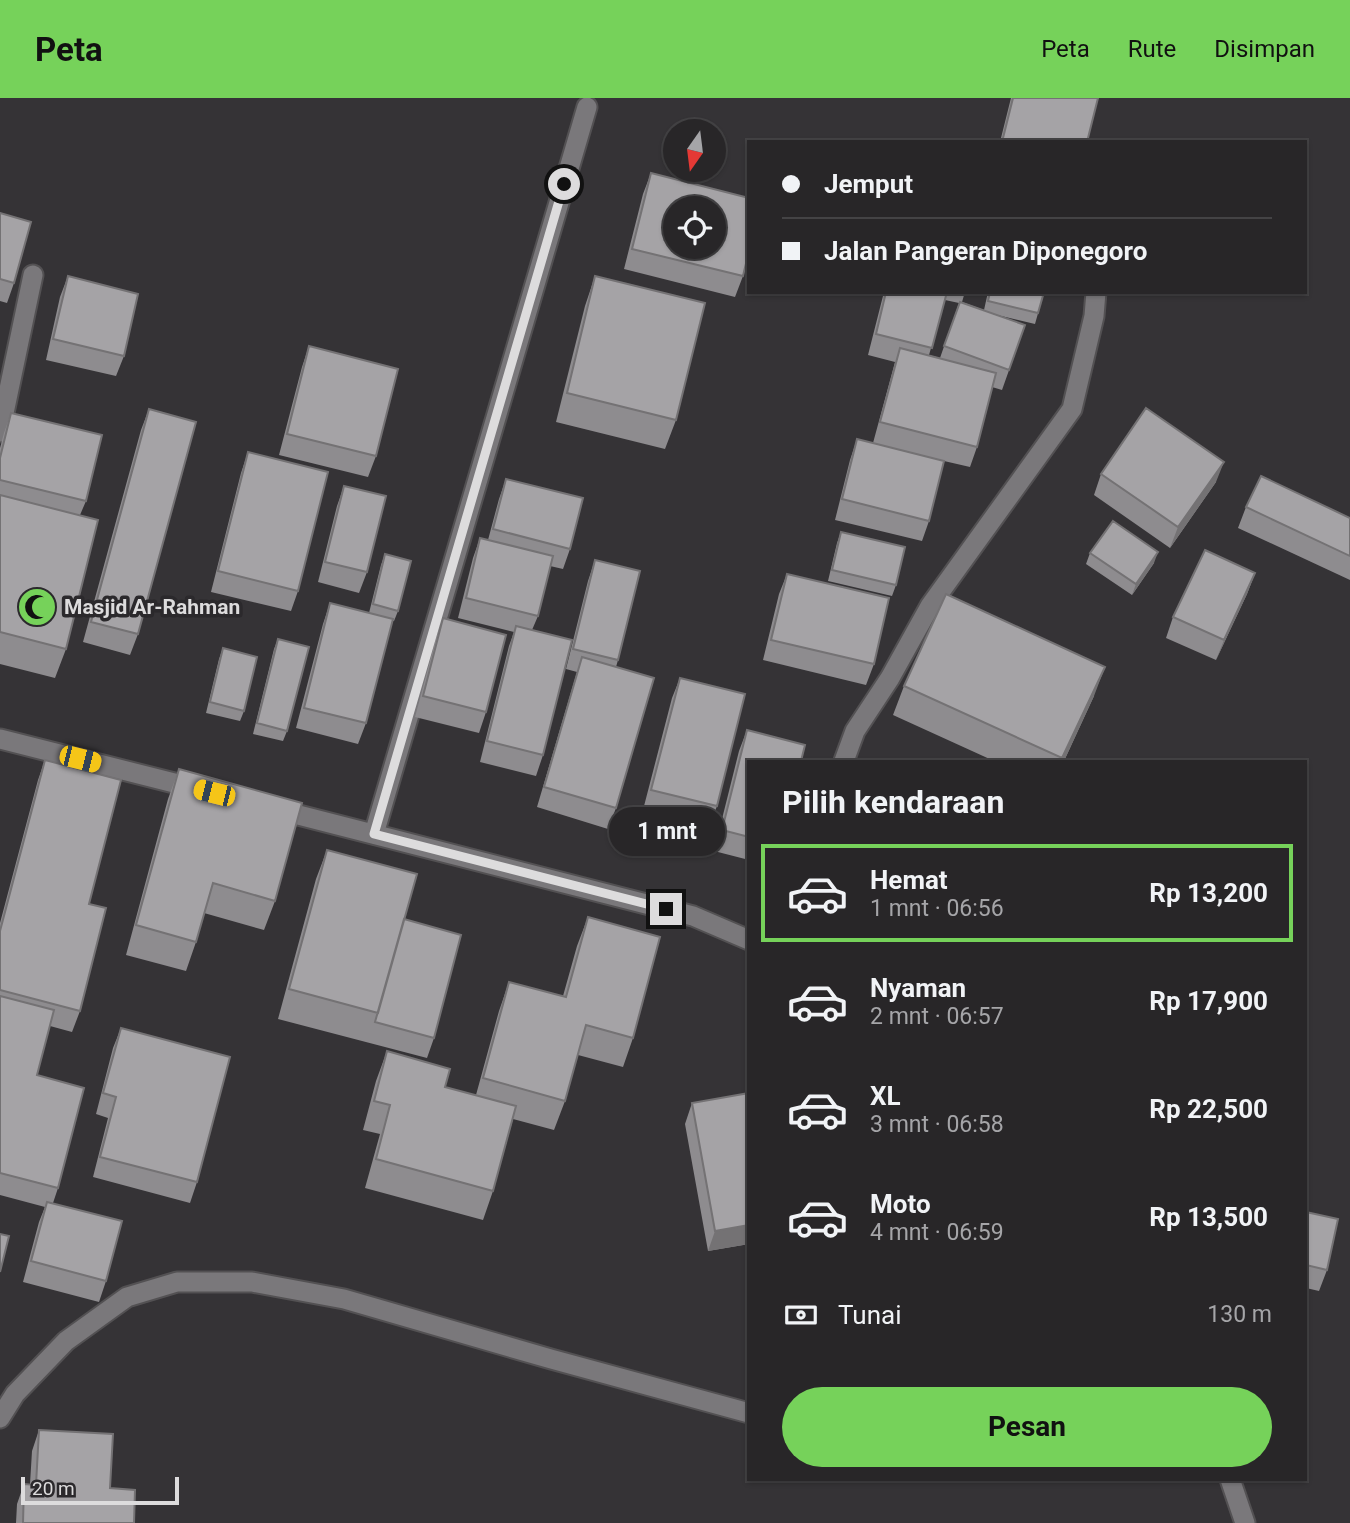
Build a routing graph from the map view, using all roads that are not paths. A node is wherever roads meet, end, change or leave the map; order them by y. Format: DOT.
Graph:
graph roads {
  1 [pos="587,107"];
  2 [pos="33,275"];
  3 [pos="1096,294"];
  4 [pos="0,432"];
  5 [pos="0,739"];
  6 [pos="844,760"];
  7 [pos="214,793"];
  8 [pos="254,803"];
  9 [pos="374,834"];
  10 [pos="747,939"];
  11 [pos="747,1412"];
  12 [pos="0,1418"];
  13 [pos="1231,1481"];
  14 [pos="1245,1523"];
  1 -- 9 [label="street"];
  2 -- 4 [label="street"];
  3 -- 6 [label="street"];
  5 -- 7 [label="street"];
  8 -- 9 [label="street"];
  9 -- 10 [label="street"];
  11 -- 12 [label="street"];
  13 -- 14 [label="street"];
}
